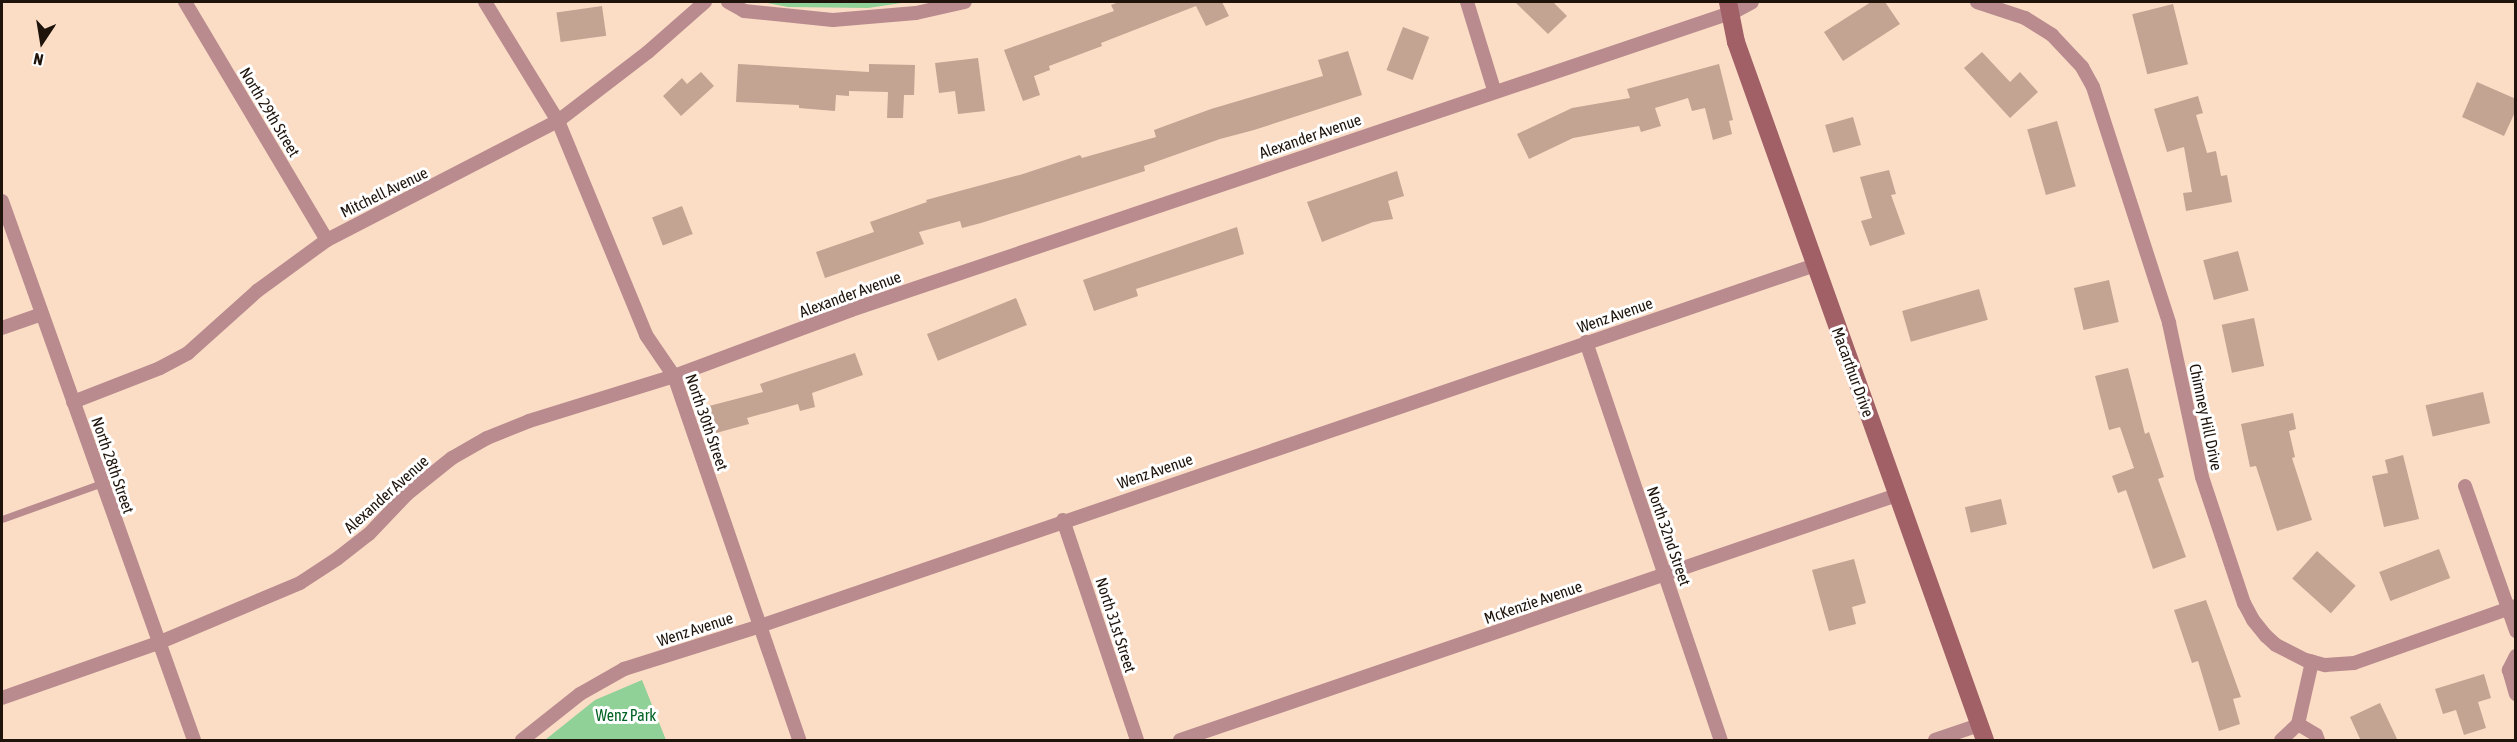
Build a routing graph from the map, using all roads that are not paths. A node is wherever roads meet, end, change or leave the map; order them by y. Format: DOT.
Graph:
graph roads {
  1 [pos="185,2"];
  2 [pos="485,2"];
  3 [pos="705,2"];
  4 [pos="728,2"];
  5 [pos="965,2"];
  6 [pos="1467,2"];
  7 [pos="1752,2"];
  8 [pos="1977,2"];
  9 [pos="1729,7"];
  10 [pos="1494,90"];
  11 [pos="558,121"];
  12 [pos="2,201"];
  13 [pos="327,240"];
  14 [pos="1815,265"];
  15 [pos="42,314"];
  16 [pos="2,328"];
  17 [pos="1586,342"];
  18 [pos="675,376"];
  19 [pos="73,402"];
  20 [pos="102,483"];
  21 [pos="2465,486"];
  22 [pos="1897,495"];
  23 [pos="2,519"];
  24 [pos="1063,520"];
  25 [pos="1665,574"];
  26 [pos="2512,607"];
  27 [pos="760,626"];
  28 [pos="2516,631"];
  29 [pos="158,642"];
  30 [pos="2516,656"];
  31 [pos="2312,662"];
  32 [pos="2516,694"];
  33 [pos="2,698"];
  34 [pos="2298,724"];
  35 [pos="1982,733"];
  36 [pos="194,741"];
  37 [pos="522,741"];
  38 [pos="799,741"];
  39 [pos="1137,741"];
  40 [pos="1180,741"];
  41 [pos="1721,741"];
  42 [pos="1935,741"];
  43 [pos="2281,741"];
  44 [pos="2318,741"];
  1 -- 13 [label="street, North 29th Street"];
  2 -- 11 [label="street, North 30th Street"];
  3 -- 11 [label="street, Mitchell Avenue"];
  4 -- 5 [label="street"];
  6 -- 10 [label="street"];
  7 -- 9 [label="street, Alexander Avenue"];
  8 -- 31 [label="street, Chimney Hill Drive"];
  9 -- 10 [label="street, Alexander Avenue"];
  9 -- 14 [label="main road, Macarthur Drive"];
  10 -- 18 [label="street, Alexander Avenue"];
  11 -- 13 [label="street, Mitchell Avenue"];
  11 -- 18 [label="street, North 30th Street"];
  12 -- 15 [label="street, North 28th Street"];
  13 -- 19 [label="street, Mitchell Avenue"];
  14 -- 17 [label="street, Wenz Avenue"];
  14 -- 22 [label="main road, Macarthur Drive"];
  15 -- 16 [label="street"];
  15 -- 19 [label="street, North 28th Street"];
  17 -- 24 [label="street, Wenz Avenue"];
  17 -- 25 [label="street, North 32nd Street"];
  18 -- 27 [label="street, North 30th Street"];
  18 -- 29 [label="street, Alexander Avenue"];
  19 -- 20 [label="street, North 28th Street"];
  20 -- 23 [label="lane"];
  20 -- 29 [label="street, North 28th Street"];
  21 -- 26 [label="street"];
  22 -- 25 [label="street, McKenzie Avenue"];
  22 -- 35 [label="main road, Macarthur Drive"];
  24 -- 27 [label="street, Wenz Avenue"];
  24 -- 39 [label="street, North 31st Street"];
  25 -- 40 [label="street, McKenzie Avenue"];
  25 -- 41 [label="street, North 32nd Street"];
  26 -- 28 [label="street"];
  26 -- 31 [label="street, Chimney Hill Drive"];
  27 -- 37 [label="street, Wenz Avenue"];
  27 -- 38 [label="street, North 30th Street"];
  29 -- 33 [label="street, Alexander Avenue"];
  29 -- 36 [label="street, North 28th Street"];
  30 -- 32 [label="street"];
  31 -- 34 [label="street"];
  34 -- 43 [label="street"];
  34 -- 44 [label="street"];
  35 -- 42 [label="street"];
}
